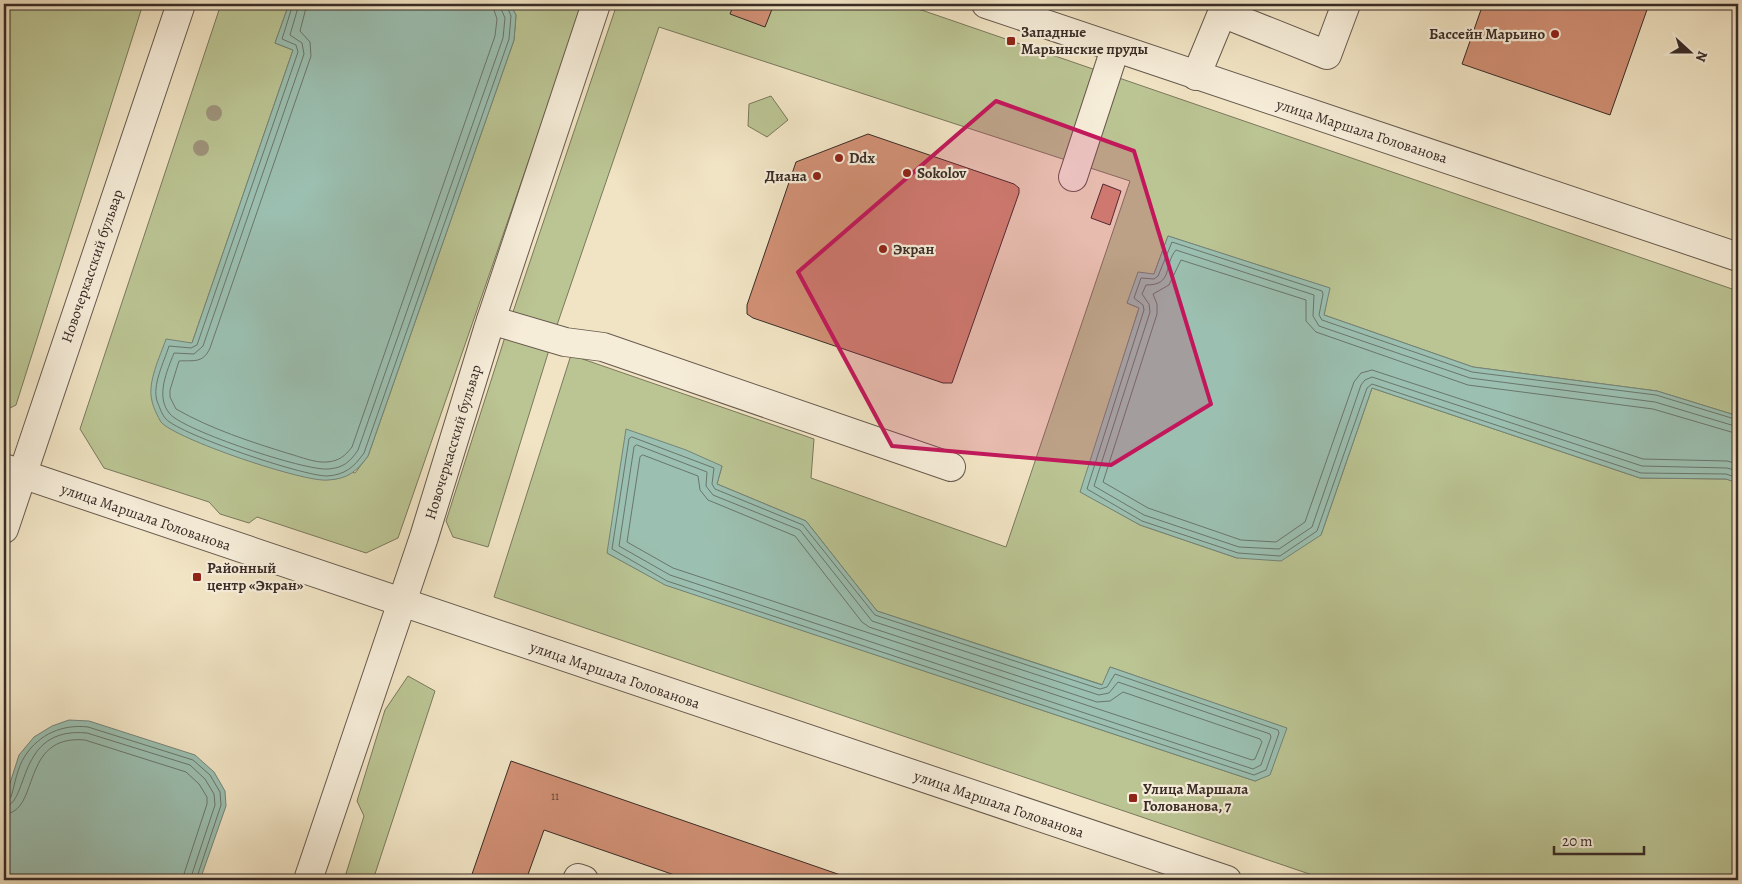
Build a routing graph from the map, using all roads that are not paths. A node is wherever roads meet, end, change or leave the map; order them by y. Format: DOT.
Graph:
graph roads {
  1 [pos="181,4"];
  2 [pos="596,4"];
  3 [pos="986,4"];
  4 [pos="1346,4"];
  5 [pos="1222,8"];
  6 [pos="1115,49"];
  7 [pos="1196,76"];
  8 [pos="1073,176"];
  9 [pos="1738,257"];
  10 [pos="491,320"];
  11 [pos="951,466"];
  12 [pos="13,471"];
  13 [pos="4,529"];
  14 [pos="401,603"];
  15 [pos="308,880"];
  16 [pos="577,880"];
  17 [pos="584,880"];
  18 [pos="1227,880"];
  1 -- 12 [label="street, Новочеркасский бульвар"];
  2 -- 10 [label="street, Новочеркасский бульвар"];
  3 -- 6 [label="street, улица Маршала Голованова"];
  4 -- 5 [label="street"];
  5 -- 7 [label="street"];
  6 -- 7 [label="street, улица Маршала Голованова"];
  6 -- 8 [label="street"];
  7 -- 9 [label="street, улица Маршала Голованова"];
  10 -- 11 [label="street"];
  10 -- 14 [label="street, Новочеркасский бульвар"];
  12 -- 13 [label="street, Новочеркасский бульвар"];
  12 -- 14 [label="street, улица Маршала Голованова"];
  14 -- 15 [label="street, Новочеркасский бульвар"];
  14 -- 18 [label="street, улица Маршала Голованова"];
  16 -- 17 [label="street"];
}
